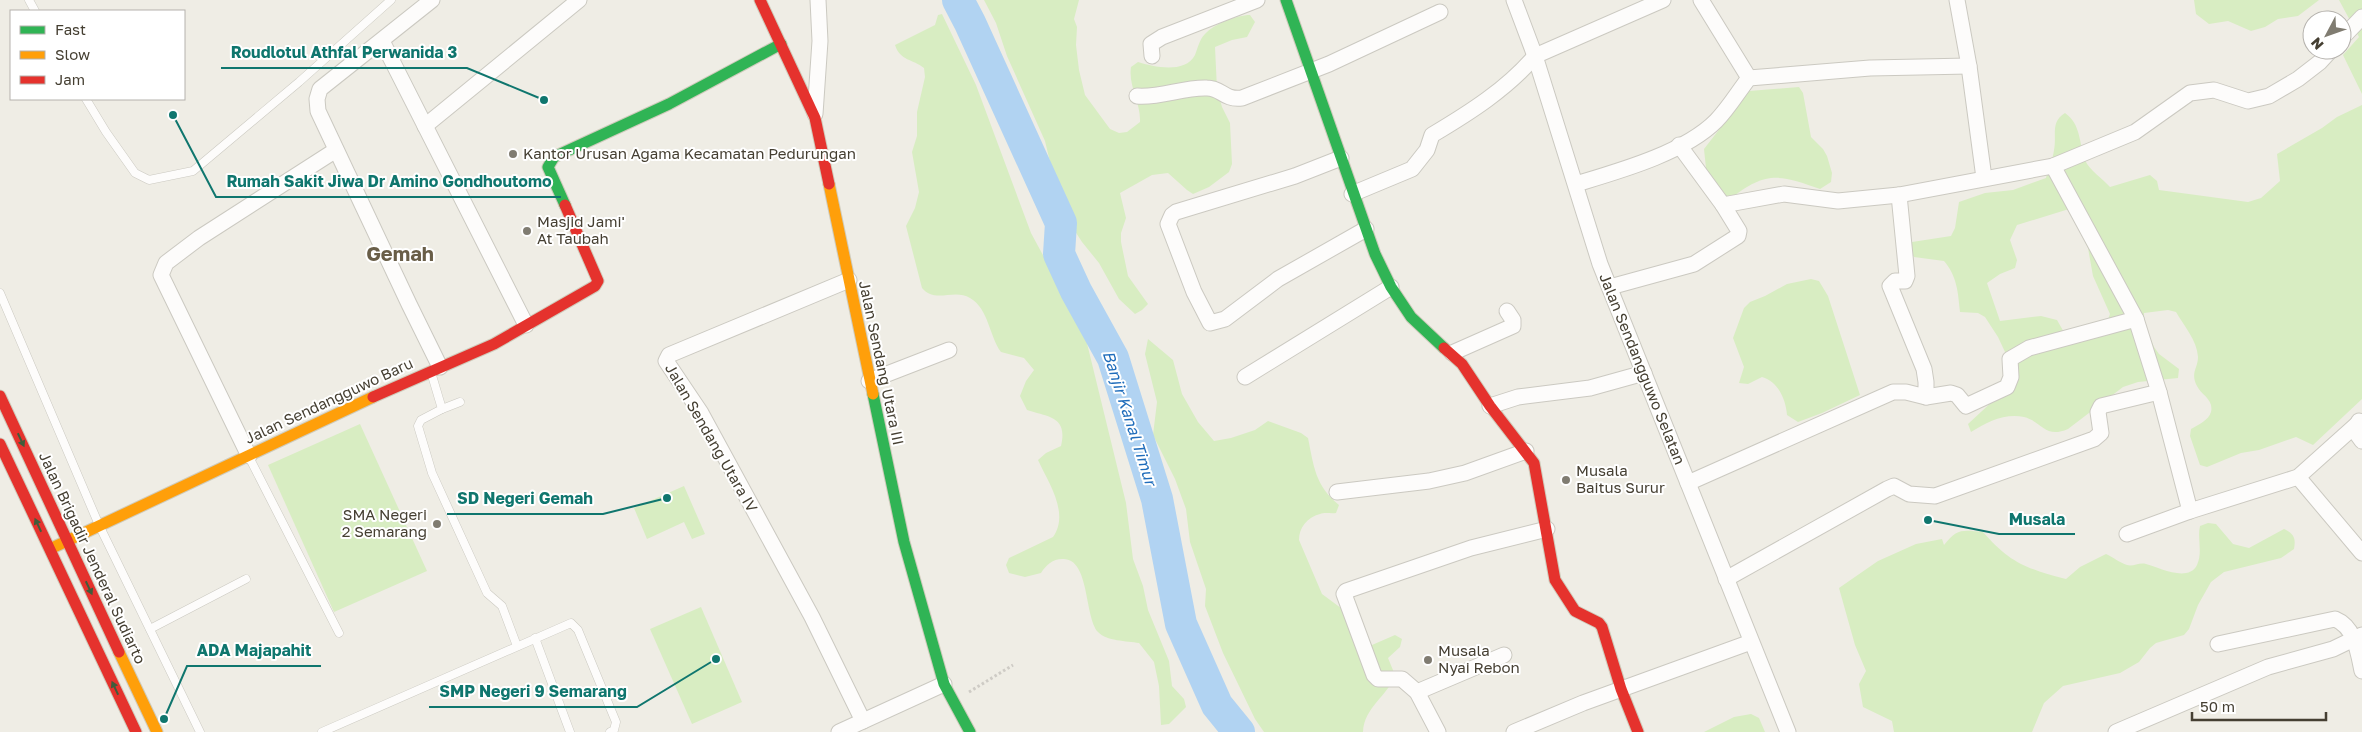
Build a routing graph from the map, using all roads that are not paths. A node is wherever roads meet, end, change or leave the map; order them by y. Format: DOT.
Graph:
graph roads {
  1 [pos="391,0"];
  2 [pos="432,0"];
  3 [pos="579,0"];
  4 [pos="760,0"];
  5 [pos="818,0"];
  6 [pos="1258,0"];
  7 [pos="1286,0"];
  8 [pos="1514,0"];
  9 [pos="1663,0"];
  10 [pos="1701,0"];
  11 [pos="1956,0"];
  12 [pos="1440,12"];
  13 [pos="2362,17"];
  14 [pos="2352,28"];
  15 [pos="382,41"];
  16 [pos="781,44"];
  17 [pos="1152,56"];
  18 [pos="1535,56"];
  19 [pos="2322,60"];
  20 [pos="1969,66"];
  21 [pos="1311,70"];
  22 [pos="1749,78"];
  23 [pos="1137,96"];
  24 [pos="87,100"];
  25 [pos="815,118"];
  26 [pos="426,126"];
  27 [pos="1679,145"];
  28 [pos="336,150"];
  29 [pos="1341,158"];
  30 [pos="2053,166"];
  31 [pos="1984,178"];
  32 [pos="1576,184"];
  33 [pos="1352,194"];
  34 [pos="1899,195"];
  35 [pos="1723,205"];
  36 [pos="1366,229"];
  37 [pos="849,280"];
  38 [pos="1392,287"];
  39 [pos="1610,287"];
  40 [pos="0,293"];
  41 [pos="1506,311"];
  42 [pos="2136,319"];
  43 [pos="526,325"];
  44 [pos="950,350"];
  45 [pos="1452,353"];
  46 [pos="436,369"];
  47 [pos="1644,374"];
  48 [pos="1246,376"];
  49 [pos="869,381"];
  50 [pos="2159,392"];
  51 [pos="0,396"];
  52 [pos="1926,397"];
  53 [pos="460,402"];
  54 [pos="1490,406"];
  55 [pos="442,409"];
  56 [pos="2359,421"];
  57 [pos="2362,441"];
  58 [pos="0,444"];
  59 [pos="1526,451"];
  60 [pos="249,456"];
  61 [pos="2298,477"];
  62 [pos="1688,484"];
  63 [pos="1337,492"];
  64 [pos="2190,511"];
  65 [pos="99,525"];
  66 [pos="1547,529"];
  67 [pos="2127,534"];
  68 [pos="67,540"];
  69 [pos="49,550"];
  70 [pos="2362,553"];
  71 [pos="246,579"];
  72 [pos="1726,579"];
  73 [pos="150,629"];
  74 [pos="339,633"];
  75 [pos="2358,636"];
  76 [pos="535,638"];
  77 [pos="1751,642"];
  78 [pos="2218,644"];
  79 [pos="518,646"];
  80 [pos="1504,655"];
  81 [pos="2362,671"];
  82 [pos="944,684"];
  83 [pos="1621,689"];
  84 [pos="1418,692"];
  85 [pos="864,721"];
  86 [pos="136,732"];
  87 [pos="157,732"];
  88 [pos="200,732"];
  89 [pos="322,732"];
  90 [pos="570,732"];
  91 [pos="610,732"];
  92 [pos="839,732"];
  93 [pos="970,732"];
  94 [pos="1438,732"];
  95 [pos="1514,732"];
  96 [pos="1638,732"];
  97 [pos="1788,732"];
  98 [pos="2116,732"];
  1 -- 24 [label="lane"];
  2 -- 15 [label="street"];
  3 -- 26 [label="street"];
  4 -- 16 [label="street, Jalan Sendang Utara III"];
  5 -- 25 [label="street"];
  6 -- 17 [label="street"];
  7 -- 21 [label="street"];
  8 -- 18 [label="street, Jalan Sendangguwo Selatan"];
  9 -- 18 [label="street"];
  10 -- 22 [label="street"];
  11 -- 20 [label="street"];
  12 -- 21 [label="street"];
  13 -- 14 [label="street"];
  15 -- 26 [label="street"];
  15 -- 28 [label="street"];
  16 -- 25 [label="street, Jalan Sendang Utara III"];
  16 -- 43 [label="street, Jalan Sendangguwo Baru"];
  18 -- 32 [label="street, Jalan Sendangguwo Selatan"];
  18 -- 33 [label="street"];
  19 -- 30 [label="street"];
  20 -- 22 [label="street"];
  20 -- 31 [label="street"];
  21 -- 23 [label="street"];
  21 -- 29 [label="street"];
  22 -- 27 [label="street"];
  25 -- 37 [label="street, Jalan Sendang Utara III"];
  26 -- 43 [label="street"];
  27 -- 32 [label="street"];
  27 -- 35 [label="street"];
  28 -- 46 [label="street"];
  28 -- 60 [label="street"];
  29 -- 33 [label="street"];
  29 -- 36 [label="street"];
  30 -- 31 [label="street"];
  30 -- 42 [label="street"];
  31 -- 34 [label="street"];
  32 -- 39 [label="street, Jalan Sendangguwo Selatan"];
  33 -- 36 [label="street"];
  34 -- 35 [label="street"];
  34 -- 52 [label="street"];
  35 -- 39 [label="street"];
  36 -- 38 [label="street"];
  37 -- 49 [label="street, Jalan Sendang Utara III"];
  37 -- 85 [label="street, Jalan Sendang Utara IV"];
  38 -- 45 [label="street"];
  38 -- 48 [label="street"];
  39 -- 47 [label="street, Jalan Sendangguwo Selatan"];
  40 -- 65 [label="lane"];
  41 -- 45 [label="street"];
  42 -- 50 [label="street"];
  42 -- 52 [label="street"];
  43 -- 46 [label="street, Jalan Sendangguwo Baru"];
  44 -- 49 [label="street"];
  45 -- 54 [label="street"];
  46 -- 55 [label="lane"];
  46 -- 60 [label="street, Jalan Sendangguwo Baru"];
  47 -- 54 [label="street"];
  47 -- 62 [label="street, Jalan Sendangguwo Selatan"];
  49 -- 82 [label="street, Jalan Sendang Utara III"];
  50 -- 64 [label="street"];
  50 -- 72 [label="street"];
  51 -- 68 [label="street, Jalan Brigadir Jenderal Sudiarto, one-way"];
  52 -- 62 [label="street"];
  53 -- 55 [label="lane"];
  54 -- 59 [label="street"];
  55 -- 79 [label="lane"];
  56 -- 57 [label="street"];
  56 -- 61 [label="street"];
  69 -- 58 [label="street, one-way"];
  59 -- 63 [label="street"];
  59 -- 66 [label="street"];
  60 -- 65 [label="street, Jalan Sendangguwo Baru"];
  60 -- 74 [label="lane"];
  61 -- 64 [label="street"];
  61 -- 70 [label="street"];
  62 -- 72 [label="street, Jalan Sendangguwo Selatan"];
  64 -- 67 [label="street"];
  65 -- 68 [label="street, Jalan Sendangguwo Baru"];
  65 -- 73 [label="lane"];
  66 -- 83 [label="street"];
  66 -- 84 [label="street"];
  68 -- 69 [label="street, Jalan Sendangguwo Baru"];
  68 -- 87 [label="street, Jalan Brigadir Jenderal Sudiarto, one-way"];
  86 -- 69 [label="street, one-way"];
  71 -- 73 [label="lane"];
  72 -- 77 [label="street, Jalan Sendangguwo Selatan"];
  73 -- 88 [label="lane"];
  75 -- 78 [label="street"];
  75 -- 81 [label="street"];
  75 -- 98 [label="street"];
  76 -- 79 [label="lane"];
  76 -- 90 [label="lane"];
  76 -- 91 [label="lane"];
  77 -- 83 [label="street"];
  77 -- 97 [label="street, Jalan Sendangguwo Selatan"];
  79 -- 89 [label="lane"];
  80 -- 84 [label="street"];
  82 -- 85 [label="street"];
  82 -- 93 [label="street, Jalan Sendang Utara III"];
  83 -- 95 [label="street"];
  83 -- 96 [label="street"];
  84 -- 94 [label="street"];
  85 -- 92 [label="street"];
}
